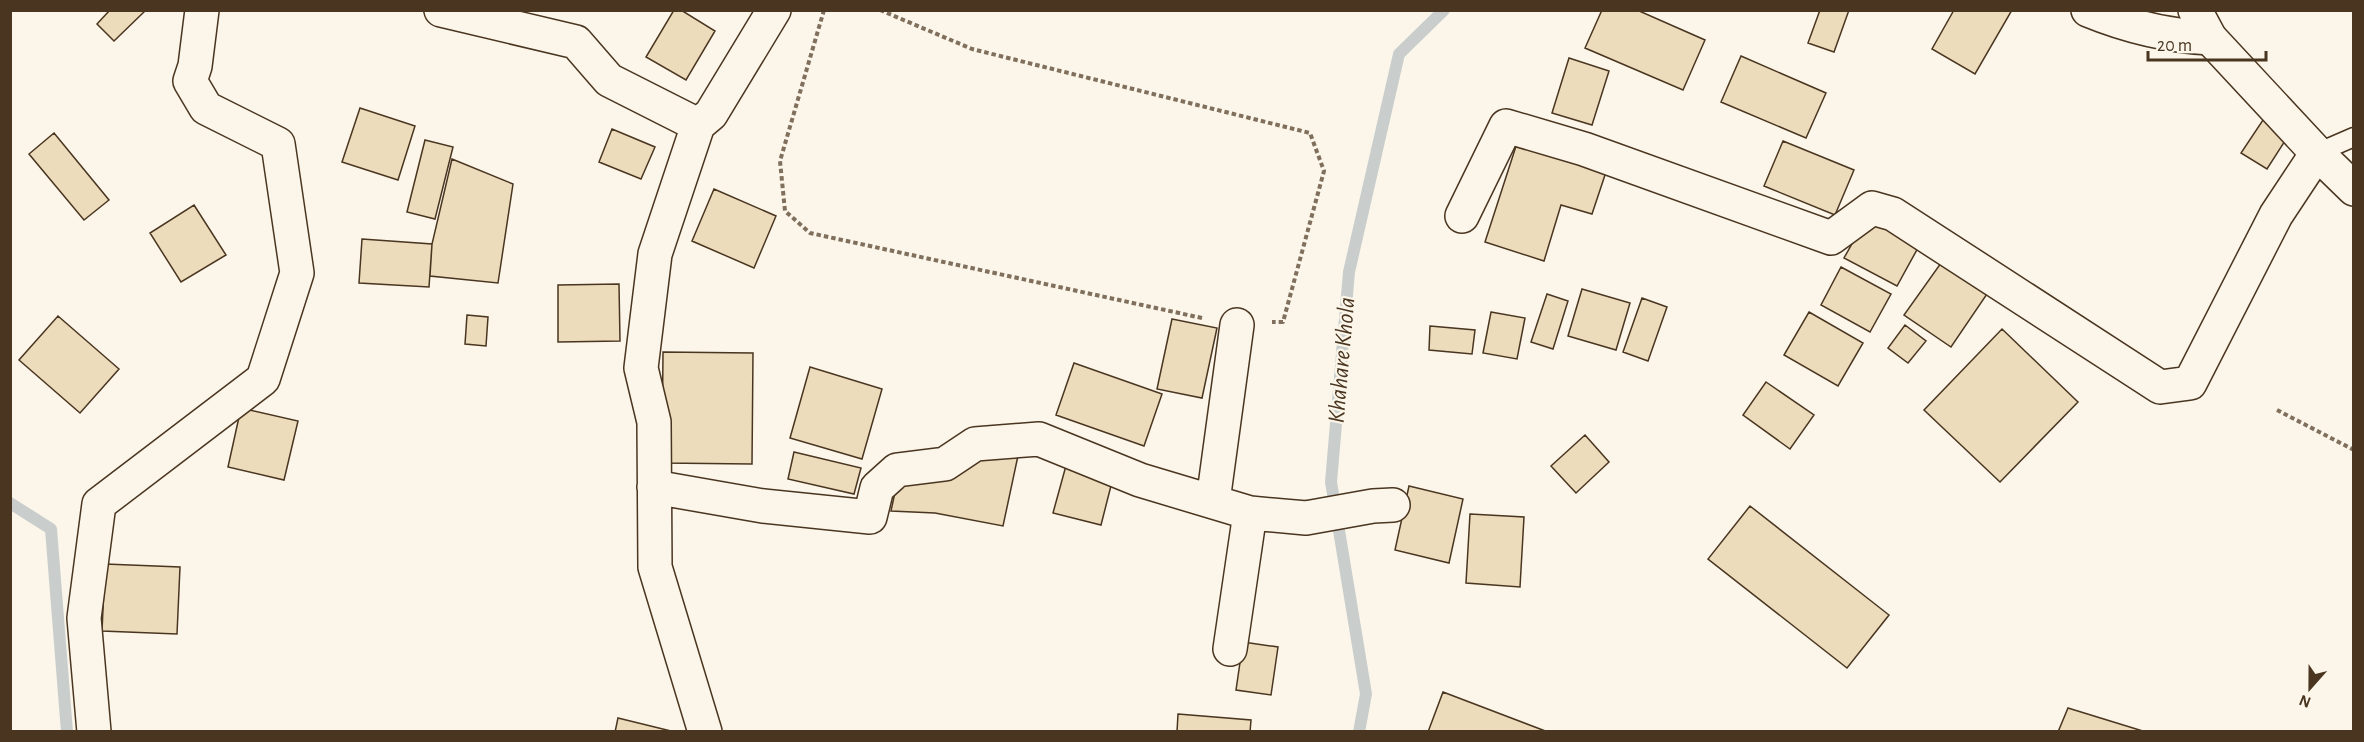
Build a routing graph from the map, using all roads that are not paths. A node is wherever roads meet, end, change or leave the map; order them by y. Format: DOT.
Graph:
graph roads {
  1 [pos="202,10"];
  2 [pos="441,10"];
  3 [pos="774,10"];
  4 [pos="2088,10"];
  5 [pos="2203,24"];
  6 [pos="698,125"];
  7 [pos="2354,137"];
  8 [pos="2317,153"];
  9 [pos="2354,189"];
  10 [pos="1462,216"];
  11 [pos="1237,326"];
  12 [pos="654,487"];
  13 [pos="1213,501"];
  14 [pos="1383,505"];
  15 [pos="1250,513"];
  16 [pos="1230,649"];
  17 [pos="93,732"];
  18 [pos="705,732"];
  1 -- 17 [label="street"];
  2 -- 6 [label="street"];
  3 -- 6 [label="street"];
  4 -- 5 [label="street"];
  5 -- 8 [label="street"];
  6 -- 12 [label="street"];
  7 -- 8 [label="lane"];
  8 -- 9 [label="street"];
  8 -- 10 [label="street"];
  11 -- 13 [label="street"];
  12 -- 13 [label="street"];
  12 -- 18 [label="street"];
  13 -- 15 [label="street"];
  14 -- 15 [label="street"];
  15 -- 16 [label="street"];
}
